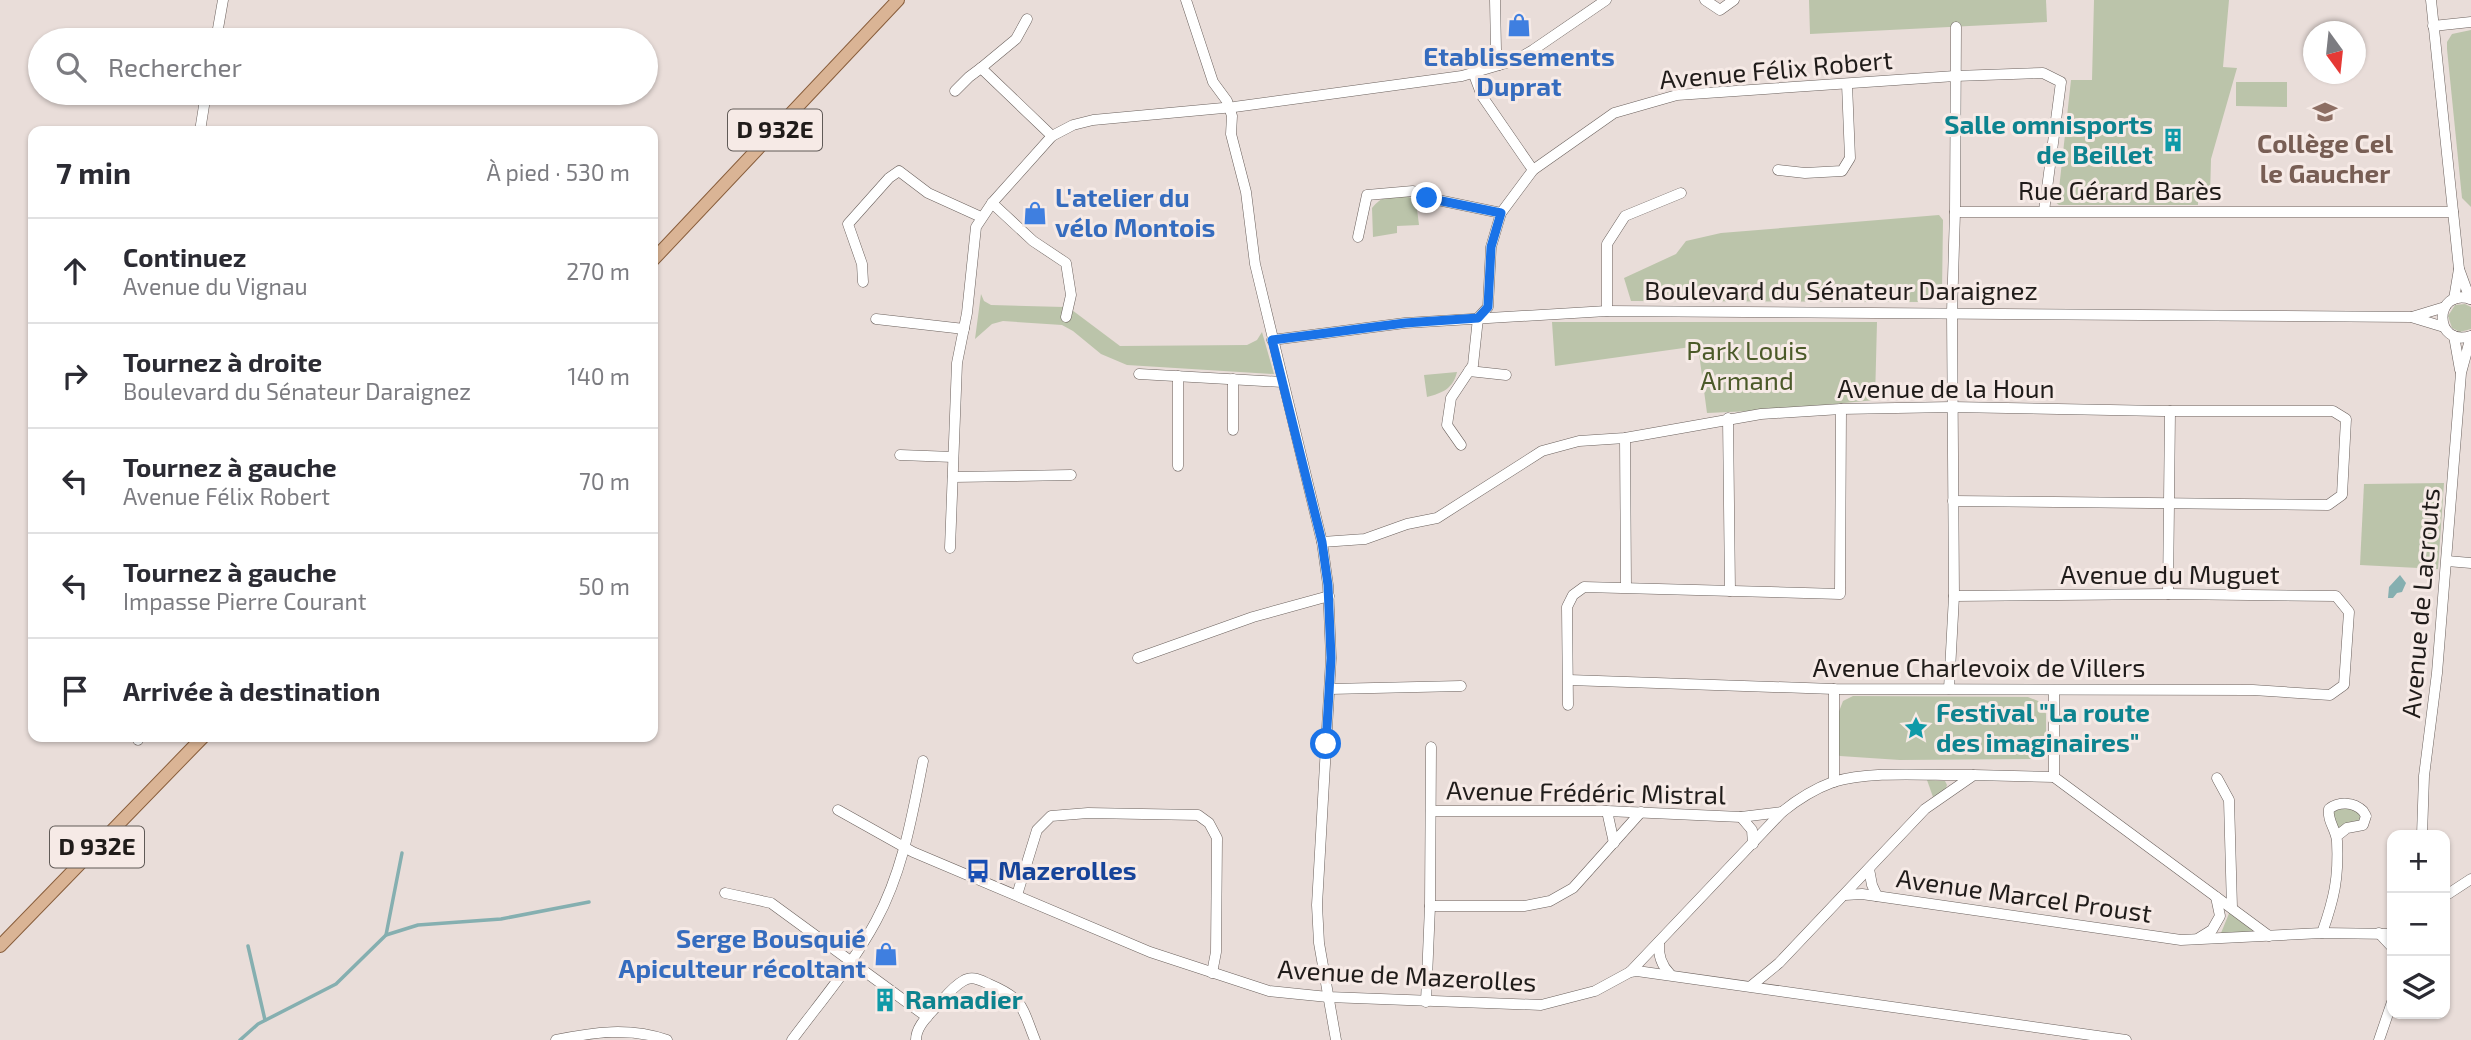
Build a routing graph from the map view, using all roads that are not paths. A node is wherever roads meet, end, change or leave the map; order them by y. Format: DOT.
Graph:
graph roads {
  1 [pos="223,0"];
  2 [pos="898,0"];
  3 [pos="1186,0"];
  4 [pos="1495,0"];
  5 [pos="1606,0"];
  6 [pos="1704,0"];
  7 [pos="1734,0"];
  8 [pos="2431,0"];
  9 [pos="1027,19"];
  10 [pos="2471,22"];
  11 [pos="2433,26"];
  12 [pos="1955,27"];
  13 [pos="218,28"];
  14 [pos="1499,65"];
  15 [pos="981,68"];
  16 [pos="1473,72"];
  17 [pos="1955,76"];
  18 [pos="1847,84"];
  19 [pos="955,91"];
  20 [pos="204,105"];
  21 [pos="1230,107"];
  22 [pos="201,126"];
  23 [pos="1052,136"];
  24 [pos="1533,170"];
  25 [pos="1778,170"];
  26 [pos="1681,193"];
  27 [pos="992,203"];
  28 [pos="2044,211"];
  29 [pos="1955,212"];
  30 [pos="2453,212"];
  31 [pos="1501,213"];
  32 [pos="981,217"];
  33 [pos="1358,237"];
  34 [pos="658,255"];
  35 [pos="2459,269"];
  36 [pos="863,282"];
  37 [pos="2454,299"];
  38 [pos="2471,299"];
  39 [pos="2445,307"];
  40 [pos="1606,311"];
  41 [pos="1952,312"];
  42 [pos="1066,317"];
  43 [pos="2411,317"];
  44 [pos="1478,318"];
  45 [pos="876,319"];
  46 [pos="2444,327"];
  47 [pos="964,329"];
  48 [pos="2454,336"];
  49 [pos="2471,336"];
  50 [pos="1272,340"];
  51 [pos="1469,370"];
  52 [pos="2460,373"];
  53 [pos="1139,374"];
  54 [pos="1506,375"];
  55 [pos="1178,376"];
  56 [pos="1233,379"];
  57 [pos="1282,382"];
  58 [pos="1952,407"];
  59 [pos="1842,409"];
  60 [pos="2170,411"];
  61 [pos="1728,418"];
  62 [pos="1233,430"];
  63 [pos="1625,438"];
  64 [pos="1461,445"];
  65 [pos="900,455"];
  66 [pos="953,457"];
  67 [pos="1178,466"];
  68 [pos="1071,475"];
  69 [pos="953,477"];
  70 [pos="1953,502"];
  71 [pos="2169,502"];
  72 [pos="1322,542"];
  73 [pos="950,548"];
  74 [pos="2447,561"];
  75 [pos="2471,563"];
  76 [pos="1626,587"];
  77 [pos="1730,591"];
  78 [pos="2168,594"];
  79 [pos="1329,596"];
  80 [pos="1954,596"];
  81 [pos="2347,643"];
  82 [pos="1139,658"];
  83 [pos="1569,680"];
  84 [pos="1461,686"];
  85 [pos="1330,689"];
  86 [pos="1834,689"];
  87 [pos="1949,689"];
  88 [pos="2054,690"];
  89 [pos="1568,705"];
  90 [pos="198,742"];
  91 [pos="1431,747"];
  92 [pos="923,761"];
  93 [pos="1973,775"];
  94 [pos="2054,777"];
  95 [pos="2217,778"];
  96 [pos="1834,782"];
  97 [pos="838,810"];
  98 [pos="1431,811"];
  99 [pos="1607,811"];
  100 [pos="1641,812"];
  101 [pos="1782,812"];
  102 [pos="1741,817"];
  103 [pos="2422,830"];
  104 [pos="2337,836"];
  105 [pos="1614,843"];
  106 [pos="1753,844"];
  107 [pos="906,848"];
  108 [pos="1869,869"];
  109 [pos="2471,879"];
  110 [pos="2450,890"];
  111 [pos="724,894"];
  112 [pos="1017,895"];
  113 [pos="1845,895"];
  114 [pos="1877,896"];
  115 [pos="2216,897"];
  116 [pos="1430,906"];
  117 [pos="2232,908"];
  118 [pos="2322,933"];
  119 [pos="2379,933"];
  120 [pos="2387,934"];
  121 [pos="2269,936"];
  122 [pos="2196,940"];
  123 [pos="1659,942"];
  124 [pos="2387,942"];
  125 [pos="0,946"];
  126 [pos="852,961"];
  127 [pos="1630,972"];
  128 [pos="1212,973"];
  129 [pos="1670,974"];
  130 [pos="1751,986"];
  131 [pos="1328,997"];
  132 [pos="1426,1002"];
  133 [pos="927,1017"];
  134 [pos="2387,1017"];
  135 [pos="2094,1038"];
  136 [pos="556,1040"];
  137 [pos="667,1040"];
  138 [pos="792,1040"];
  139 [pos="916,1040"];
  140 [pos="1035,1040"];
  141 [pos="1336,1040"];
  142 [pos="2126,1040"];
  143 [pos="2379,1040"];
  1 -- 13 [label="street"];
  2 -- 34 [label="main road, D 932E"];
  3 -- 21 [label="street"];
  4 -- 14 [label="street"];
  5 -- 14 [label="street"];
  6 -- 7 [label="street"];
  8 -- 11 [label="street"];
  9 -- 15 [label="street"];
  10 -- 11 [label="street"];
  11 -- 30 [label="street"];
  12 -- 17 [label="street"];
  14 -- 16 [label="street"];
  15 -- 19 [label="street"];
  15 -- 23 [label="street"];
  16 -- 21 [label="street"];
  16 -- 24 [label="street"];
  17 -- 18 [label="street, Avenue Félix Robert"];
  17 -- 28 [label="street, Avenue Félix Robert"];
  17 -- 29 [label="street"];
  18 -- 24 [label="street, Avenue Félix Robert"];
  18 -- 25 [label="street"];
  20 -- 22 [label="street"];
  21 -- 23 [label="street"];
  21 -- 50 [label="street"];
  23 -- 27 [label="street"];
  24 -- 31 [label="street, Avenue Félix Robert"];
  26 -- 40 [label="street"];
  27 -- 32 [label="street"];
  27 -- 42 [label="street"];
  28 -- 29 [label="street, Rue Gérard Barès"];
  28 -- 30 [label="street, Rue Gérard Barès"];
  29 -- 41 [label="street"];
  30 -- 35 [label="street"];
  31 -- 33 [label="street"];
  31 -- 44 [label="street, Avenue Félix Robert"];
  32 -- 36 [label="street"];
  32 -- 47 [label="street"];
  35 -- 37 [label="street"];
  35 -- 38 [label="street"];
  37 -- 38 [label="street"];
  37 -- 39 [label="street"];
  39 -- 43 [label="street, Boulevard du Sénateur Daraignez"];
  39 -- 46 [label="street"];
  40 -- 41 [label="street, Boulevard du Sénateur Daraignez"];
  40 -- 44 [label="street, Boulevard du Sénateur Daraignez"];
  41 -- 43 [label="street, Boulevard du Sénateur Daraignez"];
  41 -- 58 [label="street"];
  43 -- 46 [label="street, Boulevard du Sénateur Daraignez"];
  44 -- 50 [label="street, Boulevard du Sénateur Daraignez"];
  44 -- 51 [label="street, Avenue Félix Robert"];
  45 -- 47 [label="street"];
  46 -- 48 [label="street"];
  47 -- 66 [label="street"];
  48 -- 49 [label="street"];
  48 -- 52 [label="street, Avenue de Lacrouts"];
  49 -- 52 [label="street, Avenue de Lacrouts"];
  50 -- 57 [label="street"];
  51 -- 54 [label="street"];
  51 -- 64 [label="street, Avenue Félix Robert"];
  52 -- 74 [label="street, Avenue de Lacrouts"];
  53 -- 55 [label="street"];
  55 -- 56 [label="street"];
  55 -- 67 [label="street"];
  56 -- 57 [label="street"];
  56 -- 62 [label="street"];
  57 -- 72 [label="street"];
  58 -- 59 [label="street, Avenue de la Houn"];
  58 -- 60 [label="street, Avenue de la Houn"];
  58 -- 70 [label="street"];
  59 -- 61 [label="street, Avenue de la Houn"];
  59 -- 77 [label="street"];
  60 -- 71 [label="street"];
  60 -- 71 [label="street, Avenue de la Houn"];
  61 -- 63 [label="street, Avenue de la Houn"];
  61 -- 77 [label="street"];
  63 -- 72 [label="street, Avenue de la Houn"];
  63 -- 76 [label="street"];
  65 -- 66 [label="street"];
  66 -- 69 [label="street"];
  68 -- 69 [label="street"];
  69 -- 73 [label="street"];
  70 -- 71 [label="street"];
  70 -- 80 [label="street"];
  71 -- 78 [label="street"];
  72 -- 79 [label="street"];
  74 -- 75 [label="street"];
  74 -- 103 [label="street, Avenue de Lacrouts"];
  76 -- 77 [label="street"];
  76 -- 83 [label="street"];
  78 -- 80 [label="street, Avenue du Muguet"];
  78 -- 81 [label="street, Avenue du Muguet"];
  79 -- 82 [label="street"];
  79 -- 85 [label="street"];
  80 -- 87 [label="street"];
  81 -- 88 [label="street, Avenue Charlevoix de Villers"];
  83 -- 86 [label="street, Avenue Charlevoix de Villers"];
  83 -- 89 [label="street"];
  84 -- 85 [label="street"];
  85 -- 131 [label="street"];
  86 -- 87 [label="street, Avenue Charlevoix de Villers"];
  86 -- 96 [label="street"];
  87 -- 88 [label="street, Avenue Charlevoix de Villers"];
  88 -- 94 [label="street"];
  90 -- 125 [label="main road, D 932E"];
  91 -- 98 [label="street"];
  92 -- 107 [label="street"];
  93 -- 94 [label="street"];
  93 -- 96 [label="street"];
  93 -- 108 [label="street"];
  94 -- 115 [label="street"];
  95 -- 117 [label="street"];
  96 -- 101 [label="street"];
  97 -- 107 [label="street, Avenue de Mazerolles"];
  98 -- 99 [label="street, Avenue Frédéric Mistral"];
  98 -- 116 [label="street"];
  99 -- 100 [label="street, Avenue Frédéric Mistral"];
  99 -- 105 [label="street"];
  100 -- 102 [label="street, Avenue Frédéric Mistral"];
  100 -- 105 [label="street"];
  101 -- 102 [label="street, Avenue Frédéric Mistral"];
  101 -- 106 [label="street"];
  102 -- 106 [label="street, Avenue Frédéric Mistral"];
  104 -- 118 [label="street"];
  105 -- 116 [label="street"];
  106 -- 123 [label="street"];
  107 -- 112 [label="street, Avenue de Mazerolles"];
  107 -- 126 [label="street"];
  108 -- 113 [label="street"];
  108 -- 114 [label="street"];
  109 -- 110 [label="street"];
  111 -- 126 [label="street"];
  112 -- 128 [label="street, Avenue de Mazerolles"];
  112 -- 128 [label="street"];
  113 -- 114 [label="street, Avenue Marcel Proust"];
  113 -- 130 [label="street"];
  114 -- 122 [label="street, Avenue Marcel Proust"];
  115 -- 117 [label="street"];
  115 -- 122 [label="street"];
  116 -- 132 [label="street"];
  117 -- 121 [label="street"];
  118 -- 119 [label="street, Avenue Marcel Proust"];
  118 -- 121 [label="street, Avenue Marcel Proust"];
  119 -- 120 [label="street, Avenue Marcel Proust"];
  119 -- 124 [label="street"];
  121 -- 122 [label="street, Avenue Marcel Proust"];
  123 -- 127 [label="street"];
  123 -- 129 [label="street"];
  126 -- 133 [label="street"];
  126 -- 138 [label="street"];
  127 -- 129 [label="street"];
  127 -- 132 [label="street, Avenue de Mazerolles"];
  128 -- 131 [label="street, Avenue de Mazerolles"];
  129 -- 130 [label="street"];
  130 -- 135 [label="street"];
  131 -- 132 [label="street, Avenue de Mazerolles"];
  131 -- 141 [label="street"];
  133 -- 139 [label="street"];
  133 -- 140 [label="street"];
  134 -- 143 [label="street"];
  135 -- 142 [label="street"];
  136 -- 137 [label="street"];
}
